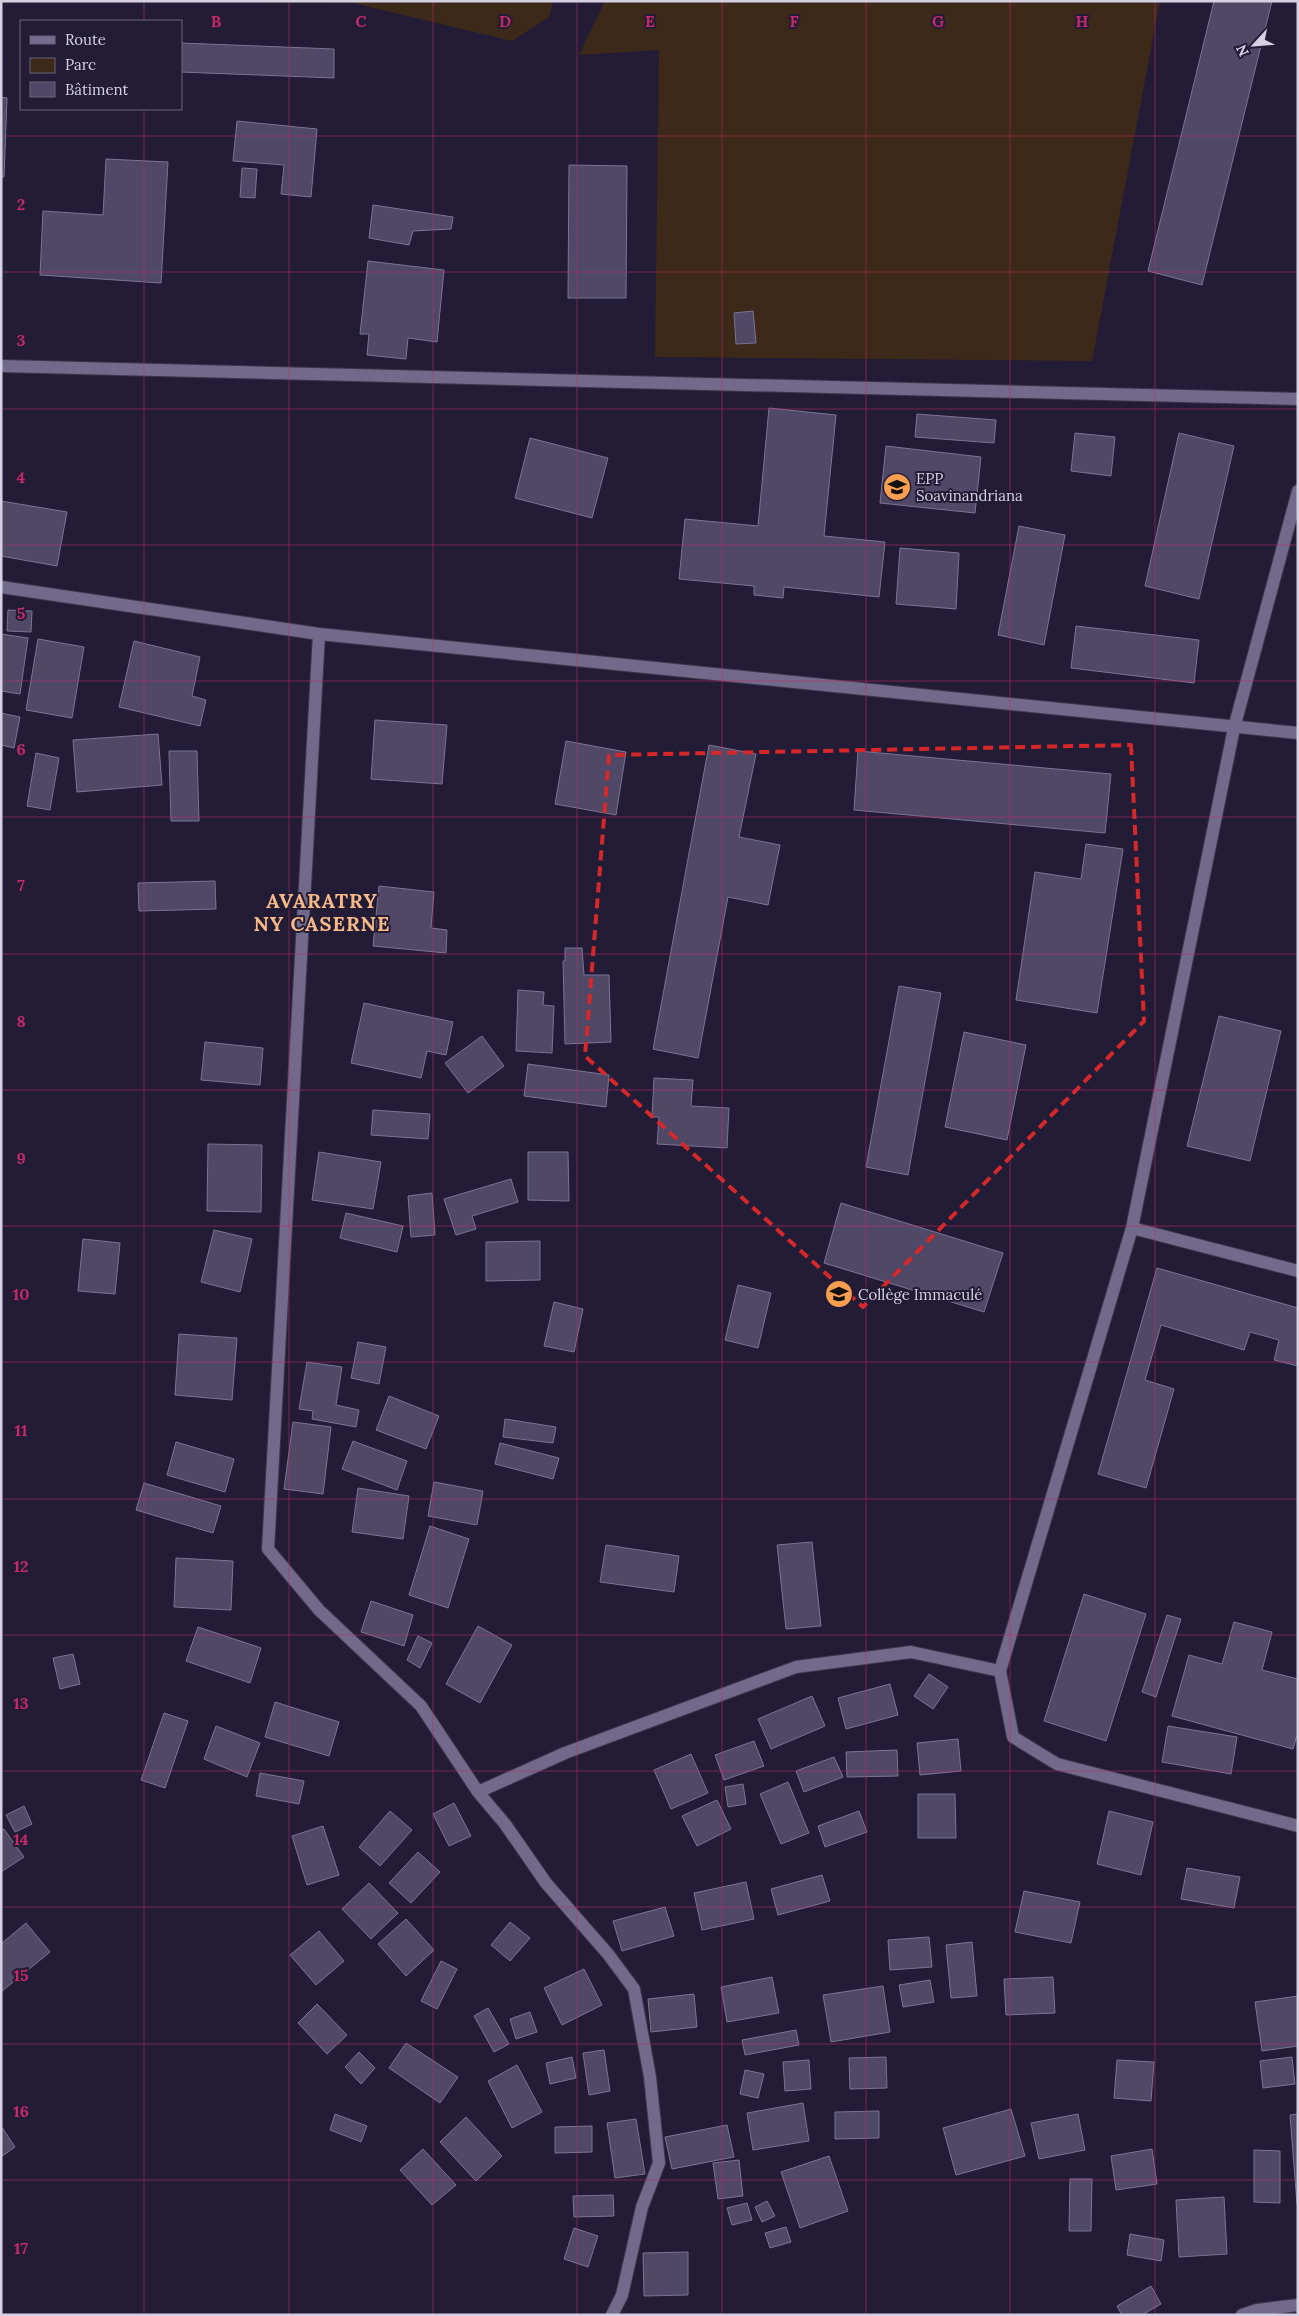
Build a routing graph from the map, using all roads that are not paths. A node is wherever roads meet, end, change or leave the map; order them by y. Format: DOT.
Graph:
graph roads {
  1 [pos="1,366"];
  2 [pos="1298,399"];
  3 [pos="1298,491"];
  4 [pos="1,587"];
  5 [pos="319,634"];
  6 [pos="1234,728"];
  7 [pos="1298,733"];
  8 [pos="1132,1228"];
  9 [pos="1298,1271"];
  10 [pos="1000,1671"];
  11 [pos="478,1792"];
  12 [pos="1298,1826"];
  13 [pos="1298,2305"];
  14 [pos="612,2315"];
  15 [pos="1242,2315"];
  1 -- 2 [label="street"];
  3 -- 6 [label="street"];
  4 -- 5 [label="street"];
  5 -- 6 [label="street"];
  5 -- 11 [label="street"];
  6 -- 7 [label="street"];
  6 -- 8 [label="street"];
  8 -- 9 [label="street"];
  8 -- 10 [label="street"];
  10 -- 11 [label="street"];
  10 -- 12 [label="street"];
  11 -- 14 [label="street"];
  13 -- 15 [label="street"];
}
